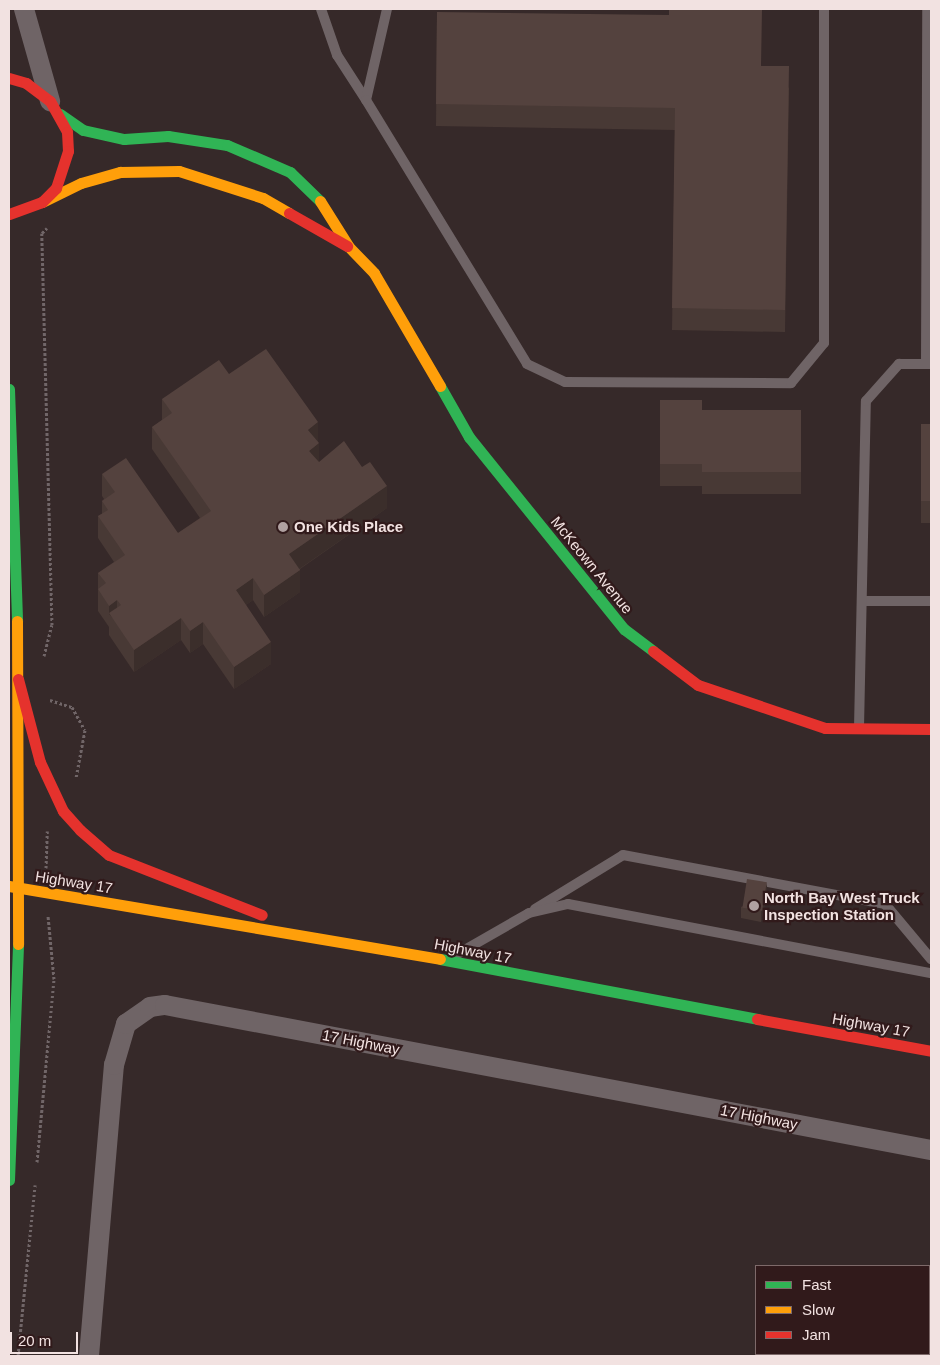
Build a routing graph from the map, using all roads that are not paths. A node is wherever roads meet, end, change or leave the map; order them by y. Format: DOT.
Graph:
graph roads {
  1 [pos="24,9"];
  2 [pos="321,9"];
  3 [pos="387,9"];
  4 [pos="824,9"];
  5 [pos="927,9"];
  6 [pos="9,78"];
  7 [pos="366,100"];
  8 [pos="55,108"];
  9 [pos="42,202"];
  10 [pos="13,214"];
  11 [pos="12,228"];
  12 [pos="349,247"];
  13 [pos="929,364"];
  14 [pos="9,389"];
  15 [pos="864,601"];
  16 [pos="931,601"];
  17 [pos="18,679"];
  18 [pos="859,729"];
  19 [pos="931,729"];
  20 [pos="12,887"];
  21 [pos="528,913"];
  22 [pos="320,937"];
  23 [pos="931,959"];
  24 [pos="444,961"];
  25 [pos="931,973"];
  26 [pos="931,1052"];
  27 [pos="931,1150"];
  28 [pos="9,1180"];
  29 [pos="90,1356"];
  1 -- 8 [label="street"];
  2 -- 7 [label="lane"];
  3 -- 7 [label="lane"];
  4 -- 7 [label="lane"];
  5 -- 13 [label="lane"];
  6 -- 8 [label="main road, McKeown Avenue"];
  8 -- 9 [label="main road"];
  8 -- 12 [label="main road, McKeown Avenue"];
  9 -- 10 [label="main road, McKeown Avenue"];
  9 -- 12 [label="main road, McKeown Avenue"];
  10 -- 11 [label="main road"];
  12 -- 18 [label="main road, McKeown Avenue"];
  13 -- 15 [label="lane"];
  14 -- 17 [label="main road"];
  15 -- 16 [label="lane"];
  15 -- 18 [label="lane"];
  17 -- 20 [label="main road"];
  17 -- 22 [label="main road"];
  18 -- 19 [label="main road, McKeown Avenue"];
  20 -- 22 [label="main road, Highway 17"];
  20 -- 28 [label="main road"];
  21 -- 23 [label="lane"];
  21 -- 24 [label="lane"];
  21 -- 25 [label="lane"];
  22 -- 24 [label="main road, Highway 17"];
  24 -- 26 [label="main road, Highway 17"];
  27 -- 29 [label="street, 17 Highway"];
}
